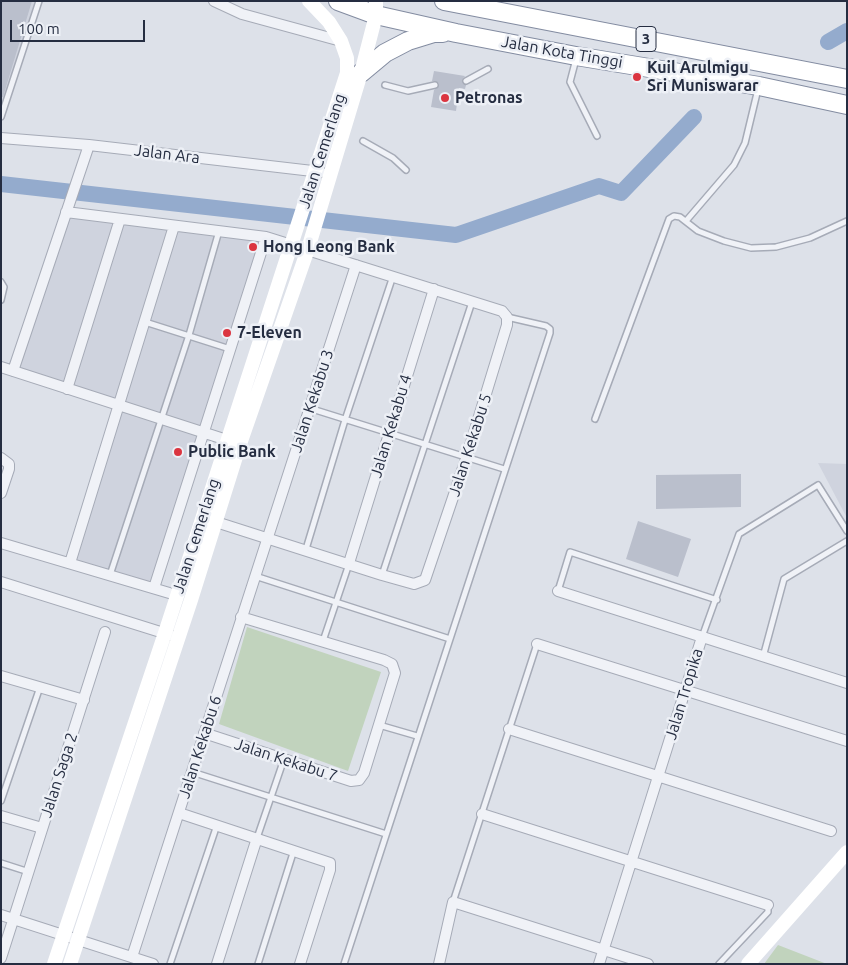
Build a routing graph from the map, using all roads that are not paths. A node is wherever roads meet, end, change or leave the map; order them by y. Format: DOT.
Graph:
graph roads {
  1 [pos="39,1"];
  2 [pos="214,1"];
  3 [pos="309,1"];
  4 [pos="338,1"];
  5 [pos="444,1"];
  6 [pos="376,8"];
  7 [pos="456,33"];
  8 [pos="341,41"];
  9 [pos="576,56"];
  10 [pos="488,69"];
  11 [pos="361,73"];
  12 [pos="847,79"];
  13 [pos="466,81"];
  14 [pos="385,85"];
  15 [pos="435,85"];
  16 [pos="759,86"];
  17 [pos="847,105"];
  18 [pos="1,117"];
  19 [pos="597,136"];
  20 [pos="1,138"];
  21 [pos="363,141"];
  22 [pos="89,145"];
  23 [pos="406,170"];
  24 [pos="313,175"];
  25 [pos="330,178"];
  26 [pos="68,208"];
  27 [pos="120,219"];
  28 [pos="686,221"];
  29 [pos="847,221"];
  30 [pos="174,226"];
  31 [pos="219,231"];
  32 [pos="266,237"];
  33 [pos="294,240"];
  34 [pos="309,244"];
  35 [pos="356,264"];
  36 [pos="393,276"];
  37 [pos="1,282"];
  38 [pos="434,289"];
  39 [pos="1,300"];
  40 [pos="472,301"];
  41 [pos="504,314"];
  42 [pos="145,322"];
  43 [pos="188,336"];
  44 [pos="230,349"];
  45 [pos="1,367"];
  46 [pos="13,371"];
  47 [pos="68,389"];
  48 [pos="120,406"];
  49 [pos="309,408"];
  50 [pos="595,418"];
  51 [pos="161,419"];
  52 [pos="346,420"];
  53 [pos="204,433"];
  54 [pos="389,433"];
  55 [pos="226,440"];
  56 [pos="240,444"];
  57 [pos="426,446"];
  58 [pos="3,459"];
  59 [pos="466,459"];
  60 [pos="504,469"];
  61 [pos="1,493"];
  62 [pos="216,522"];
  63 [pos="847,531"];
  64 [pos="267,537"];
  65 [pos="847,542"];
  66 [pos="1,543"];
  67 [pos="306,550"];
  68 [pos="70,563"];
  69 [pos="349,563"];
  70 [pos="110,575"];
  71 [pos="382,575"];
  72 [pos="254,576"];
  73 [pos="1,582"];
  74 [pos="154,588"];
  75 [pos="558,591"];
  76 [pos="176,595"];
  77 [pos="717,600"];
  78 [pos="336,603"];
  79 [pos="241,616"];
  80 [pos="105,632"];
  81 [pos="172,635"];
  82 [pos="702,637"];
  83 [pos="450,638"];
  84 [pos="323,641"];
  85 [pos="537,644"];
  86 [pos="763,657"];
  87 [pos="1,676"];
  88 [pos="847,683"];
  89 [pos="40,687"];
  90 [pos="685,690"];
  91 [pos="84,700"];
  92 [pos="379,725"];
  93 [pos="509,729"];
  94 [pos="204,733"];
  95 [pos="417,736"];
  96 [pos="847,741"];
  97 [pos="284,759"];
  98 [pos="192,772"];
  99 [pos="658,776"];
  100 [pos="272,798"];
  101 [pos="1,801"];
  102 [pos="179,813"];
  103 [pos="482,814"];
  104 [pos="1,816"];
  105 [pos="217,825"];
  106 [pos="42,828"];
  107 [pos="831,831"];
  108 [pos="386,834"];
  109 [pos="257,838"];
  110 [pos="294,849"];
  111 [pos="847,852"];
  112 [pos="631,862"];
  113 [pos="1,863"];
  114 [pos="29,872"];
  115 [pos="453,902"];
  116 [pos="768,905"];
  117 [pos="1,914"];
  118 [pos="14,919"];
  119 [pos="71,937"];
  120 [pos="604,949"];
  121 [pos="1,958"];
  122 [pos="131,960"];
  123 [pos="54,964"];
  124 [pos="70,964"];
  125 [pos="153,964"];
  126 [pos="170,964"];
  127 [pos="217,964"];
  128 [pos="258,964"];
  129 [pos="300,964"];
  130 [pos="344,964"];
  131 [pos="439,964"];
  132 [pos="599,964"];
  133 [pos="648,964"];
  134 [pos="719,964"];
  135 [pos="748,964"];
  1 -- 18 [label="lane"];
  2 -- 8 [label="street"];
  3 -- 8 [label="main road, Jalan Cemerlang"];
  4 -- 6 [label="highway, Jalan Kota Tinggi / 3"];
  5 -- 12 [label="highway, Jalan Kota Tinggi / 3"];
  6 -- 7 [label="highway, Jalan Kota Tinggi / 3"];
  6 -- 11 [label="main road, Jalan Cemerlang"];
  7 -- 9 [label="highway, Jalan Kota Tinggi / 3"];
  7 -- 11 [label="highway"];
  8 -- 24 [label="main road, Jalan Cemerlang"];
  9 -- 16 [label="highway, Jalan Kota Tinggi / 3"];
  9 -- 19 [label="lane"];
  10 -- 13 [label="lane"];
  11 -- 25 [label="main road, Jalan Cemerlang"];
  14 -- 15 [label="lane"];
  16 -- 17 [label="highway, Jalan Kota Tinggi / 3"];
  16 -- 28 [label="lane"];
  20 -- 22 [label="street, Jalan Ara"];
  21 -- 23 [label="lane"];
  22 -- 24 [label="street, Jalan Ara"];
  22 -- 26 [label="street"];
  24 -- 25 [label="street, Jalan Ara"];
  24 -- 33 [label="main road, Jalan Cemerlang"];
  25 -- 34 [label="main road, Jalan Cemerlang"];
  26 -- 27 [label="street"];
  26 -- 46 [label="street"];
  27 -- 30 [label="street"];
  27 -- 47 [label="street"];
  28 -- 29 [label="lane"];
  28 -- 50 [label="lane"];
  30 -- 31 [label="street"];
  30 -- 42 [label="street"];
  31 -- 32 [label="street"];
  31 -- 43 [label="lane"];
  32 -- 33 [label="street"];
  32 -- 44 [label="street"];
  33 -- 34 [label="street"];
  33 -- 55 [label="main road, Jalan Cemerlang"];
  34 -- 35 [label="street"];
  34 -- 56 [label="main road, Jalan Cemerlang"];
  35 -- 36 [label="street"];
  35 -- 49 [label="street, Jalan Kekabu 3"];
  36 -- 38 [label="street"];
  36 -- 52 [label="lane"];
  37 -- 39 [label="lane"];
  38 -- 40 [label="street"];
  38 -- 54 [label="street, Jalan Kekabu 4"];
  40 -- 41 [label="street"];
  40 -- 57 [label="lane"];
  41 -- 59 [label="street, Jalan Kekabu 5"];
  41 -- 60 [label="lane"];
  42 -- 43 [label="lane"];
  42 -- 48 [label="street"];
  43 -- 44 [label="lane"];
  43 -- 51 [label="lane"];
  44 -- 53 [label="street"];
  45 -- 46 [label="street"];
  46 -- 47 [label="street"];
  47 -- 48 [label="street"];
  48 -- 51 [label="street"];
  48 -- 68 [label="street"];
  49 -- 52 [label="lane"];
  49 -- 64 [label="street, Jalan Kekabu 3"];
  51 -- 53 [label="street"];
  51 -- 70 [label="lane"];
  52 -- 54 [label="lane"];
  52 -- 67 [label="lane"];
  53 -- 55 [label="street"];
  53 -- 74 [label="street"];
  54 -- 57 [label="lane"];
  54 -- 69 [label="street, Jalan Kekabu 4"];
  55 -- 56 [label="street"];
  55 -- 76 [label="main road, Jalan Cemerlang"];
  56 -- 62 [label="main road, Jalan Cemerlang"];
  57 -- 59 [label="lane"];
  57 -- 71 [label="lane"];
  58 -- 61 [label="street"];
  59 -- 60 [label="lane"];
  59 -- 71 [label="street, Jalan Kekabu 5"];
  60 -- 83 [label="lane"];
  62 -- 64 [label="street"];
  62 -- 81 [label="main road, Jalan Cemerlang"];
  63 -- 77 [label="lane, Jalan Tropika"];
  64 -- 67 [label="street"];
  64 -- 72 [label="street, Jalan Kekabu 6"];
  65 -- 86 [label="lane"];
  66 -- 68 [label="street"];
  67 -- 69 [label="street"];
  68 -- 70 [label="street"];
  69 -- 71 [label="street"];
  69 -- 78 [label="lane"];
  70 -- 74 [label="street"];
  72 -- 78 [label="lane"];
  72 -- 79 [label="street, Jalan Kekabu 6"];
  73 -- 81 [label="street"];
  74 -- 76 [label="street"];
  75 -- 77 [label="lane"];
  75 -- 82 [label="street"];
  76 -- 81 [label="main road, Jalan Cemerlang"];
  77 -- 82 [label="lane, Jalan Tropika"];
  78 -- 83 [label="lane"];
  78 -- 84 [label="lane"];
  79 -- 84 [label="street, Jalan Kekabu 7"];
  79 -- 94 [label="street, Jalan Kekabu 6"];
  80 -- 91 [label="street, Jalan Saga 2"];
  81 -- 119 [label="main road, Jalan Cemerlang"];
  82 -- 86 [label="street"];
  82 -- 90 [label="street, Jalan Tropika"];
  83 -- 95 [label="lane"];
  84 -- 92 [label="street, Jalan Kekabu 7"];
  85 -- 90 [label="street"];
  85 -- 93 [label="lane"];
  86 -- 88 [label="street"];
  87 -- 89 [label="street"];
  89 -- 91 [label="street"];
  89 -- 101 [label="lane"];
  90 -- 96 [label="street"];
  90 -- 99 [label="street, Jalan Tropika"];
  91 -- 106 [label="street, Jalan Saga 2"];
  92 -- 95 [label="lane"];
  92 -- 97 [label="street, Jalan Kekabu 7"];
  93 -- 99 [label="street"];
  93 -- 103 [label="lane"];
  94 -- 97 [label="street, Jalan Kekabu 7"];
  94 -- 98 [label="street, Jalan Kekabu 6"];
  95 -- 108 [label="lane"];
  97 -- 100 [label="lane"];
  98 -- 100 [label="lane"];
  98 -- 102 [label="street, Jalan Kekabu 6"];
  99 -- 107 [label="street"];
  99 -- 112 [label="street, Jalan Tropika"];
  100 -- 108 [label="lane"];
  100 -- 109 [label="lane"];
  102 -- 105 [label="street"];
  102 -- 122 [label="street, Jalan Kekabu 6"];
  103 -- 112 [label="street"];
  103 -- 115 [label="lane"];
  104 -- 106 [label="street"];
  105 -- 109 [label="street"];
  105 -- 126 [label="lane"];
  106 -- 114 [label="street, Jalan Saga 2"];
  108 -- 130 [label="lane"];
  109 -- 110 [label="street"];
  109 -- 127 [label="street"];
  110 -- 128 [label="lane"];
  110 -- 129 [label="street"];
  111 -- 135 [label="main road"];
  112 -- 116 [label="street"];
  112 -- 120 [label="street, Jalan Tropika"];
  113 -- 114 [label="lane"];
  114 -- 118 [label="street, Jalan Saga 2"];
  115 -- 120 [label="street"];
  115 -- 131 [label="street"];
  116 -- 134 [label="lane"];
  117 -- 118 [label="street"];
  118 -- 119 [label="street"];
  118 -- 121 [label="street, Jalan Saga 2"];
  119 -- 122 [label="street"];
  119 -- 123 [label="main road, Jalan Cemerlang"];
  119 -- 124 [label="main road, Jalan Cemerlang"];
  120 -- 132 [label="street, Jalan Tropika"];
  120 -- 133 [label="street"];
  122 -- 125 [label="street"];
}
